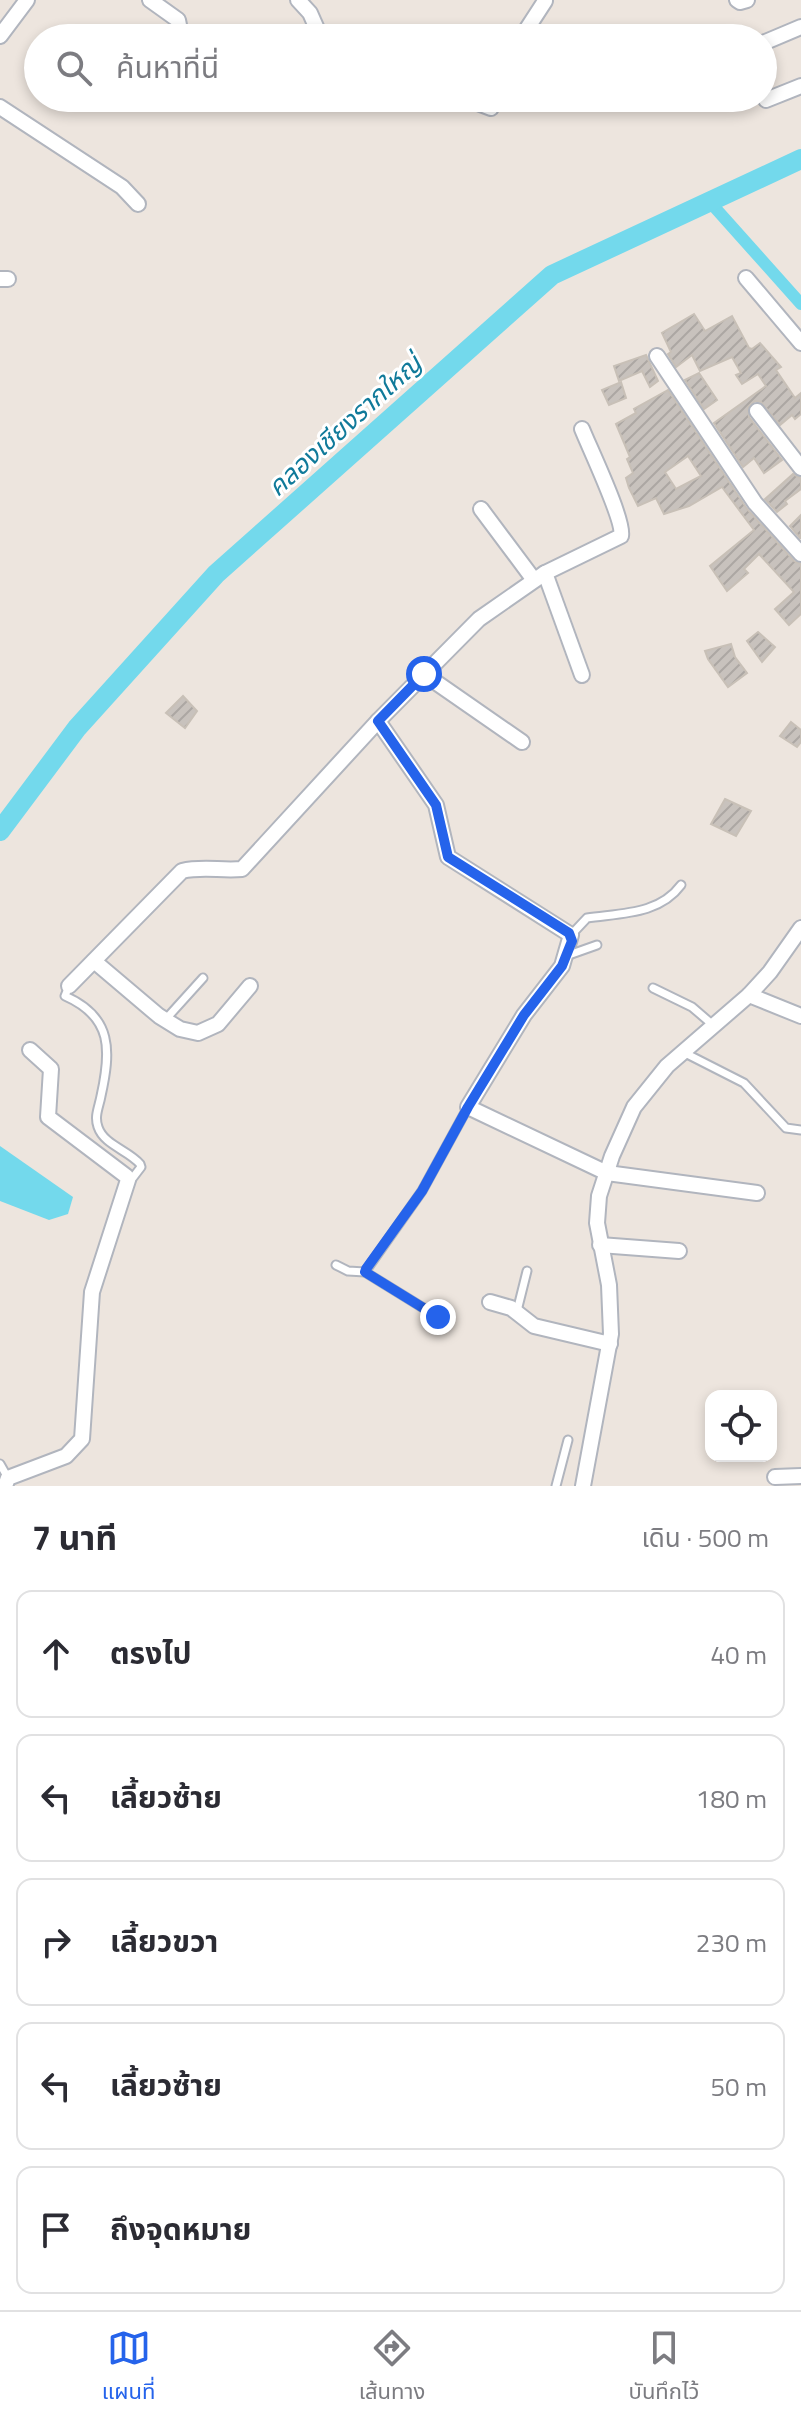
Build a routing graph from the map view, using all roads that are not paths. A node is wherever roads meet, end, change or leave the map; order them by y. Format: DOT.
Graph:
graph roads {
  1 [pos="27,0"];
  2 [pos="150,0"];
  3 [pos="298,0"];
  4 [pos="737,0"];
  5 [pos="747,0"];
  6 [pos="545,1"];
  7 [pos="179,24"];
  8 [pos="315,24"];
  9 [pos="530,24"];
  10 [pos="801,27"];
  11 [pos="0,36"];
  12 [pos="777,37"];
  13 [pos="801,86"];
  14 [pos="777,96"];
  15 [pos="0,107"];
  16 [pos="138,204"];
  17 [pos="746,278"];
  18 [pos="801,343"];
  19 [pos="657,356"];
  20 [pos="757,411"];
  21 [pos="582,429"];
  22 [pos="801,468"];
  23 [pos="481,509"];
  24 [pos="801,554"];
  25 [pos="539,576"];
  26 [pos="424,674"];
  27 [pos="582,675"];
  28 [pos="378,721"];
  29 [pos="522,742"];
  30 [pos="681,885"];
  31 [pos="801,928"];
  32 [pos="571,935"];
  33 [pos="797,943"];
  34 [pos="597,945"];
  35 [pos="566,956"];
  36 [pos="94,961"];
  37 [pos="203,978"];
  38 [pos="69,986"];
  39 [pos="250,986"];
  40 [pos="653,988"];
  41 [pos="749,995"];
  42 [pos="801,1016"];
  43 [pos="165,1020"];
  44 [pos="714,1027"];
  45 [pos="30,1050"];
  46 [pos="683,1052"];
  47 [pos="468,1107"];
  48 [pos="801,1130"];
  49 [pos="607,1173"];
  50 [pos="135,1176"];
  51 [pos="757,1193"];
  52 [pos="600,1245"];
  53 [pos="679,1251"];
  54 [pos="336,1265"];
  55 [pos="366,1271"];
  56 [pos="527,1271"];
  57 [pos="490,1302"];
  58 [pos="516,1313"];
  59 [pos="438,1317"];
  60 [pos="610,1344"];
  61 [pos="568,1440"];
  62 [pos="0,1464"];
  63 [pos="775,1477"];
  64 [pos="800,1479"];
  65 [pos="7,1482"];
  66 [pos="556,1486"];
  67 [pos="583,1486"];
  1 -- 11 [label="street"];
  2 -- 7 [label="street"];
  3 -- 8 [label="street"];
  4 -- 5 [label="street"];
  6 -- 9 [label="street"];
  10 -- 12 [label="street"];
  13 -- 14 [label="street"];
  15 -- 16 [label="street"];
  17 -- 18 [label="street"];
  19 -- 24 [label="street"];
  20 -- 22 [label="street"];
  21 -- 25 [label="street"];
  23 -- 25 [label="street"];
  25 -- 26 [label="street"];
  25 -- 27 [label="street"];
  26 -- 28 [label="street"];
  26 -- 29 [label="street"];
  28 -- 32 [label="street"];
  28 -- 36 [label="street"];
  30 -- 32 [label="lane"];
  31 -- 33 [label="street"];
  32 -- 35 [label="street"];
  33 -- 41 [label="street"];
  34 -- 35 [label="lane"];
  35 -- 47 [label="street"];
  36 -- 38 [label="street"];
  36 -- 43 [label="street"];
  37 -- 43 [label="lane"];
  38 -- 50 [label="lane"];
  39 -- 43 [label="street"];
  40 -- 44 [label="lane"];
  41 -- 42 [label="street"];
  41 -- 44 [label="street"];
  44 -- 46 [label="street"];
  45 -- 50 [label="street"];
  46 -- 48 [label="lane"];
  46 -- 49 [label="street"];
  47 -- 49 [label="street"];
  47 -- 55 [label="lane"];
  49 -- 51 [label="street"];
  49 -- 52 [label="street"];
  50 -- 65 [label="street"];
  52 -- 53 [label="street"];
  52 -- 60 [label="street"];
  54 -- 55 [label="lane"];
  55 -- 59 [label="lane"];
  56 -- 58 [label="lane"];
  57 -- 58 [label="street"];
  58 -- 60 [label="street"];
  60 -- 67 [label="street"];
  61 -- 66 [label="lane"];
  62 -- 65 [label="lane"];
  63 -- 64 [label="street"];
}
